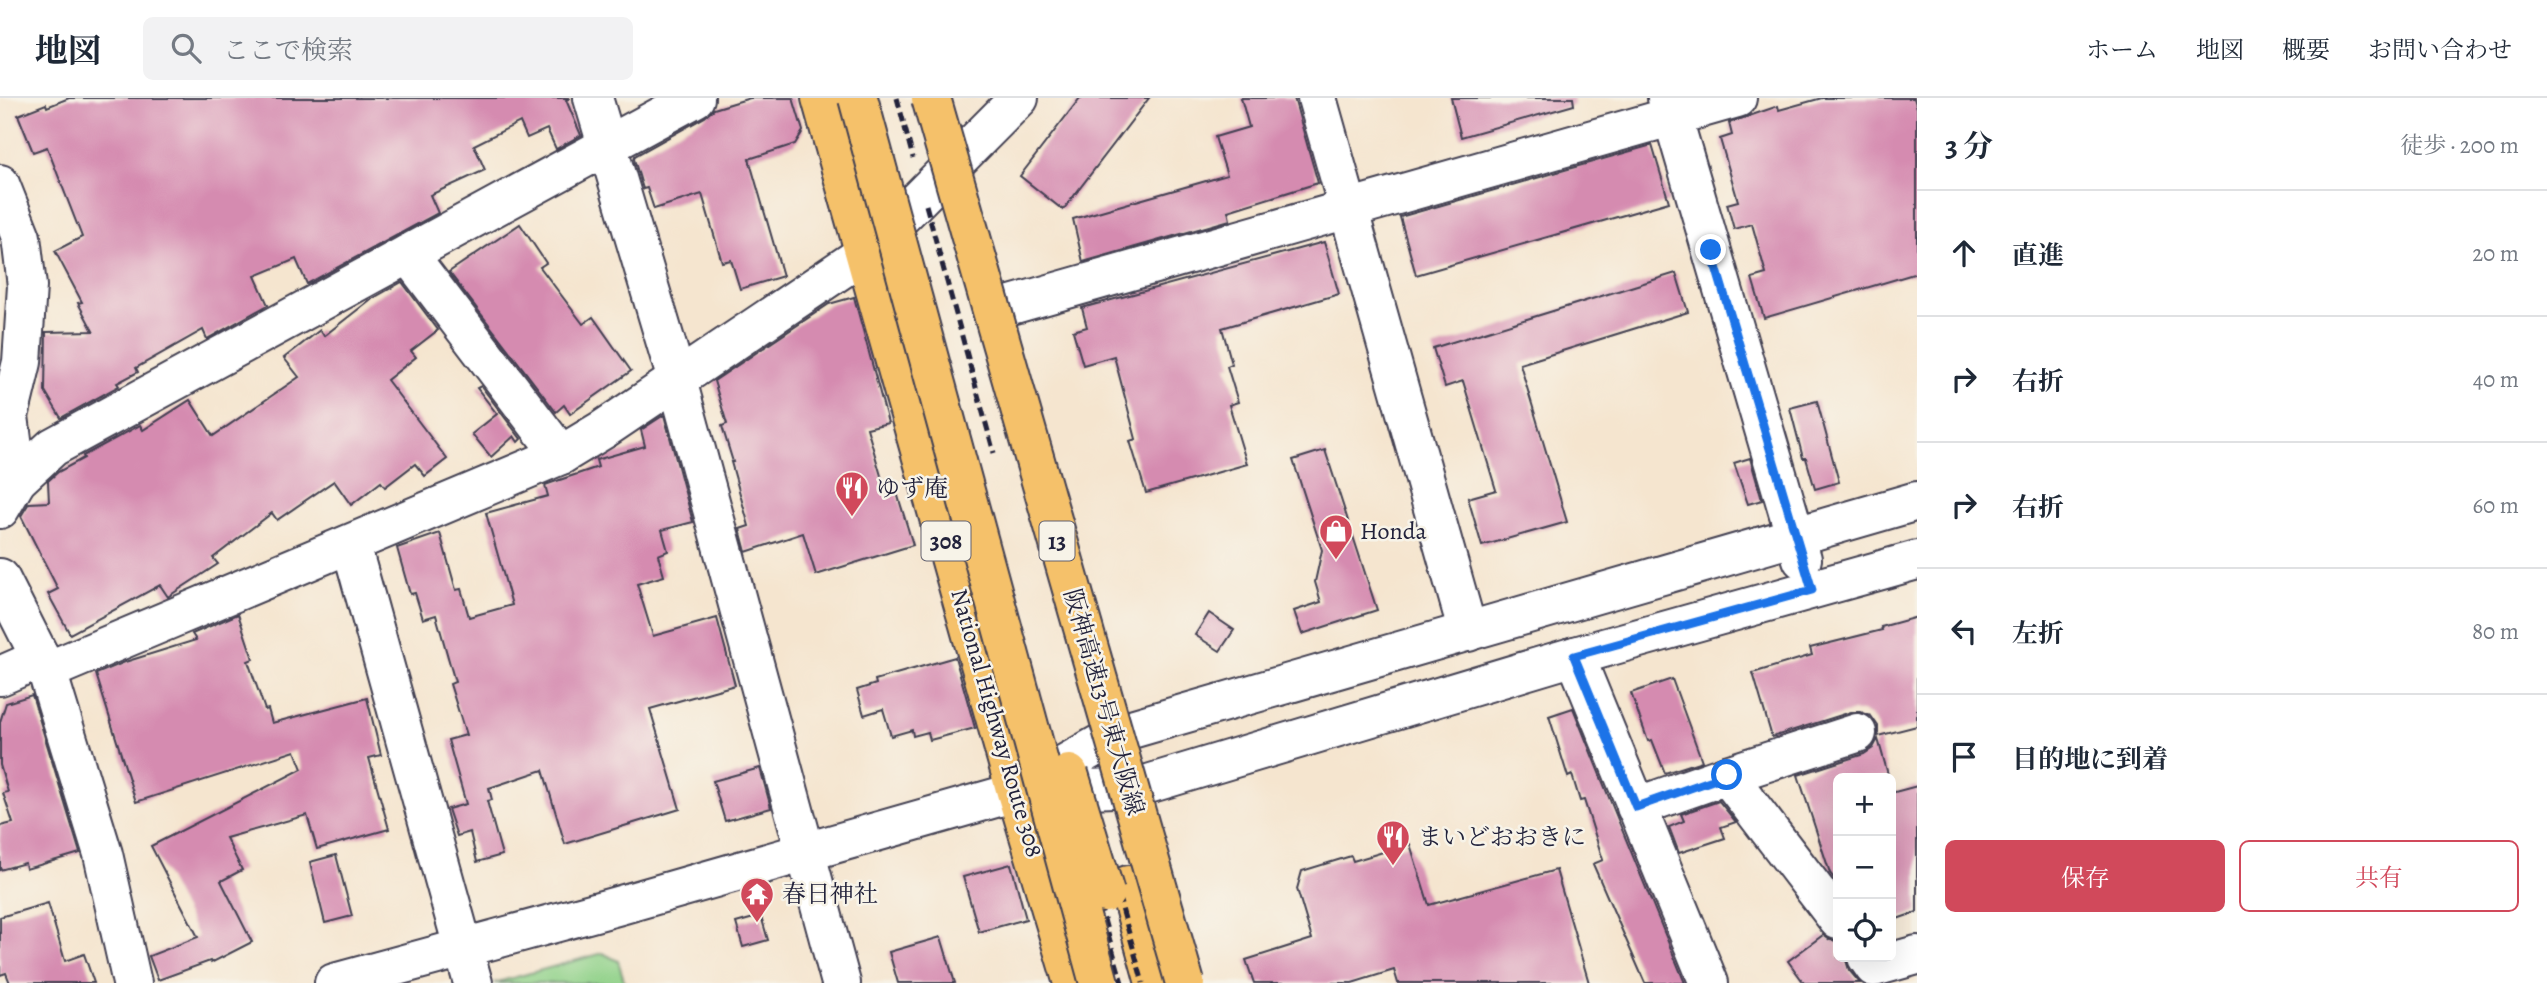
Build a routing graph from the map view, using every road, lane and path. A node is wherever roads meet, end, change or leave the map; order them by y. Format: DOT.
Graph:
graph roads {
  1 [pos="593,98"];
  2 [pos="695,98"];
  3 [pos="821,98"];
  4 [pos="858,98"];
  5 [pos="931,98"];
  6 [pos="946,98"];
  7 [pos="1018,98"];
  8 [pos="1317,98"];
  9 [pos="1737,98"];
  10 [pos="1669,107"];
  11 [pos="607,148"];
  12 [pos="962,155"];
  13 [pos="873,158"];
  14 [pos="0,184"];
  15 [pos="1347,210"];
  16 [pos="865,253"];
  17 [pos="408,254"];
  18 [pos="1004,307"];
  19 [pos="677,380"];
  20 [pos="1012,383"];
  21 [pos="561,455"];
  22 [pos="8,494"];
  23 [pos="1917,501"];
  24 [pos="1795,536"];
  25 [pos="351,545"];
  26 [pos="1917,560"];
  27 [pos="0,579"];
  28 [pos="1812,590"];
  29 [pos="1468,632"];
  30 [pos="1574,656"];
  31 [pos="44,665"];
  32 [pos="0,676"];
  33 [pos="1121,732"];
  34 [pos="1857,733"];
  35 [pos="1727,775"];
  36 [pos="1138,787"];
  37 [pos="1016,792"];
  38 [pos="1636,807"];
  39 [pos="806,852"];
  40 [pos="1833,913"];
  41 [pos="1917,955"];
  42 [pos="1896,961"];
  43 [pos="1870,962"];
  44 [pos="1892,962"];
  45 [pos="468,966"];
  46 [pos="132,983"];
  47 [pos="334,983"];
  48 [pos="841,983"];
  49 [pos="1073,983"];
  50 [pos="1100,983"];
  51 [pos="1130,983"];
  52 [pos="1155,983"];
  53 [pos="1185,983"];
  54 [pos="1197,983"];
  55 [pos="1709,983"];
  1 -- 11 [label="street"];
  2 -- 11 [label="street"];
  3 -- 16 [label="highway, National Highway Route 308 / 308"];
  4 -- 13 [label="highway, bridge"];
  5 -- 20 [label="highway, 阪神高速13号東大阪線 / 13, bridge"];
  6 -- 12 [label="highway"];
  7 -- 12 [label="street"];
  8 -- 15 [label="street"];
  9 -- 10 [label="street"];
  10 -- 15 [label="street"];
  10 -- 24 [label="street"];
  11 -- 17 [label="street"];
  11 -- 19 [label="street"];
  12 -- 16 [label="street"];
  12 -- 18 [label="highway"];
  13 -- 50 [label="highway, bridge"];
  13 -- 51 [label="highway, bridge"];
  14 -- 22 [label="street"];
  15 -- 18 [label="street"];
  15 -- 29 [label="street"];
  16 -- 19 [label="street"];
  16 -- 37 [label="highway, National Highway Route 308 / 308"];
  17 -- 21 [label="street"];
  17 -- 22 [label="street"];
  18 -- 33 [label="highway"];
  19 -- 21 [label="street"];
  19 -- 39 [label="street"];
  20 -- 52 [label="highway, bridge"];
  20 -- 53 [label="highway, 阪神高速13号東大阪線 / 13, bridge"];
  21 -- 25 [label="street"];
  23 -- 24 [label="street"];
  24 -- 28 [label="street"];
  24 -- 29 [label="street"];
  25 -- 31 [label="street"];
  25 -- 45 [label="street"];
  26 -- 28 [label="street"];
  27 -- 31 [label="street"];
  28 -- 30 [label="street"];
  29 -- 33 [label="street"];
  30 -- 36 [label="street"];
  30 -- 38 [label="street"];
  31 -- 32 [label="street"];
  31 -- 46 [label="street"];
  33 -- 36 [label="highway"];
  33 -- 37 [label="street"];
  34 -- 35 [label="street"];
  35 -- 38 [label="street"];
  35 -- 40 [label="street"];
  36 -- 37 [label="street"];
  36 -- 54 [label="highway"];
  37 -- 39 [label="street"];
  37 -- 49 [label="highway, National Highway Route 308 / 308"];
  38 -- 55 [label="street"];
  39 -- 45 [label="street"];
  39 -- 48 [label="street"];
  41 -- 42 [label="street"];
  43 -- 44 [label="street"];
  45 -- 47 [label="street"];
}
